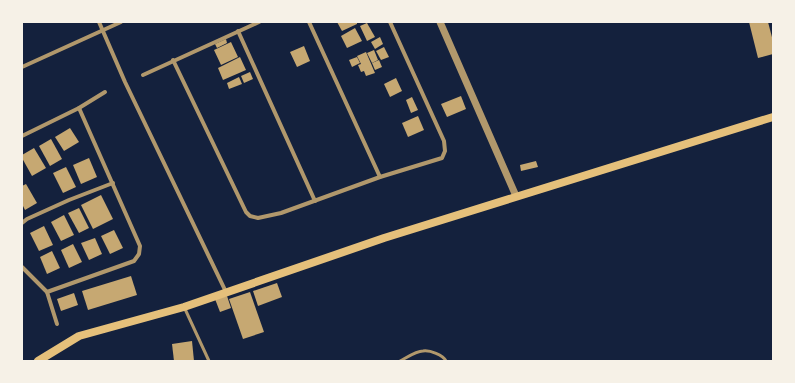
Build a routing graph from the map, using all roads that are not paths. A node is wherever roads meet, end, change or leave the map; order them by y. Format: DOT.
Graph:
graph roads {
  1 [pos="99,22"];
  2 [pos="121,22"];
  3 [pos="259,22"];
  4 [pos="309,22"];
  5 [pos="390,22"];
  6 [pos="440,22"];
  7 [pos="102,31"];
  8 [pos="238,31"];
  9 [pos="173,60"];
  10 [pos="22,67"];
  11 [pos="143,75"];
  12 [pos="105,92"];
  13 [pos="79,108"];
  14 [pos="773,117"];
  15 [pos="22,136"];
  16 [pos="380,177"];
  17 [pos="113,182"];
  18 [pos="516,196"];
  19 [pos="315,201"];
  20 [pos="22,223"];
  21 [pos="22,267"];
  22 [pos="47,292"];
  23 [pos="226,292"];
  24 [pos="184,307"];
  25 [pos="57,324"];
  26 [pos="38,361"];
  27 [pos="209,361"];
  28 [pos="400,361"];
  29 [pos="446,361"];
  1 -- 7 [label="street"];
  2 -- 7 [label="street"];
  3 -- 8 [label="street"];
  4 -- 16 [label="street"];
  5 -- 16 [label="street"];
  6 -- 18 [label="street"];
  7 -- 10 [label="street"];
  7 -- 23 [label="street"];
  8 -- 9 [label="street"];
  8 -- 19 [label="street"];
  9 -- 11 [label="street"];
  9 -- 19 [label="street"];
  12 -- 13 [label="street"];
  13 -- 15 [label="street"];
  13 -- 17 [label="street"];
  14 -- 18 [label="main road"];
  16 -- 19 [label="street"];
  17 -- 20 [label="street"];
  17 -- 22 [label="street"];
  18 -- 23 [label="main road"];
  21 -- 22 [label="street"];
  22 -- 25 [label="street"];
  23 -- 24 [label="main road"];
  24 -- 26 [label="main road"];
  24 -- 27 [label="lane"];
  28 -- 29 [label="lane"];
}
